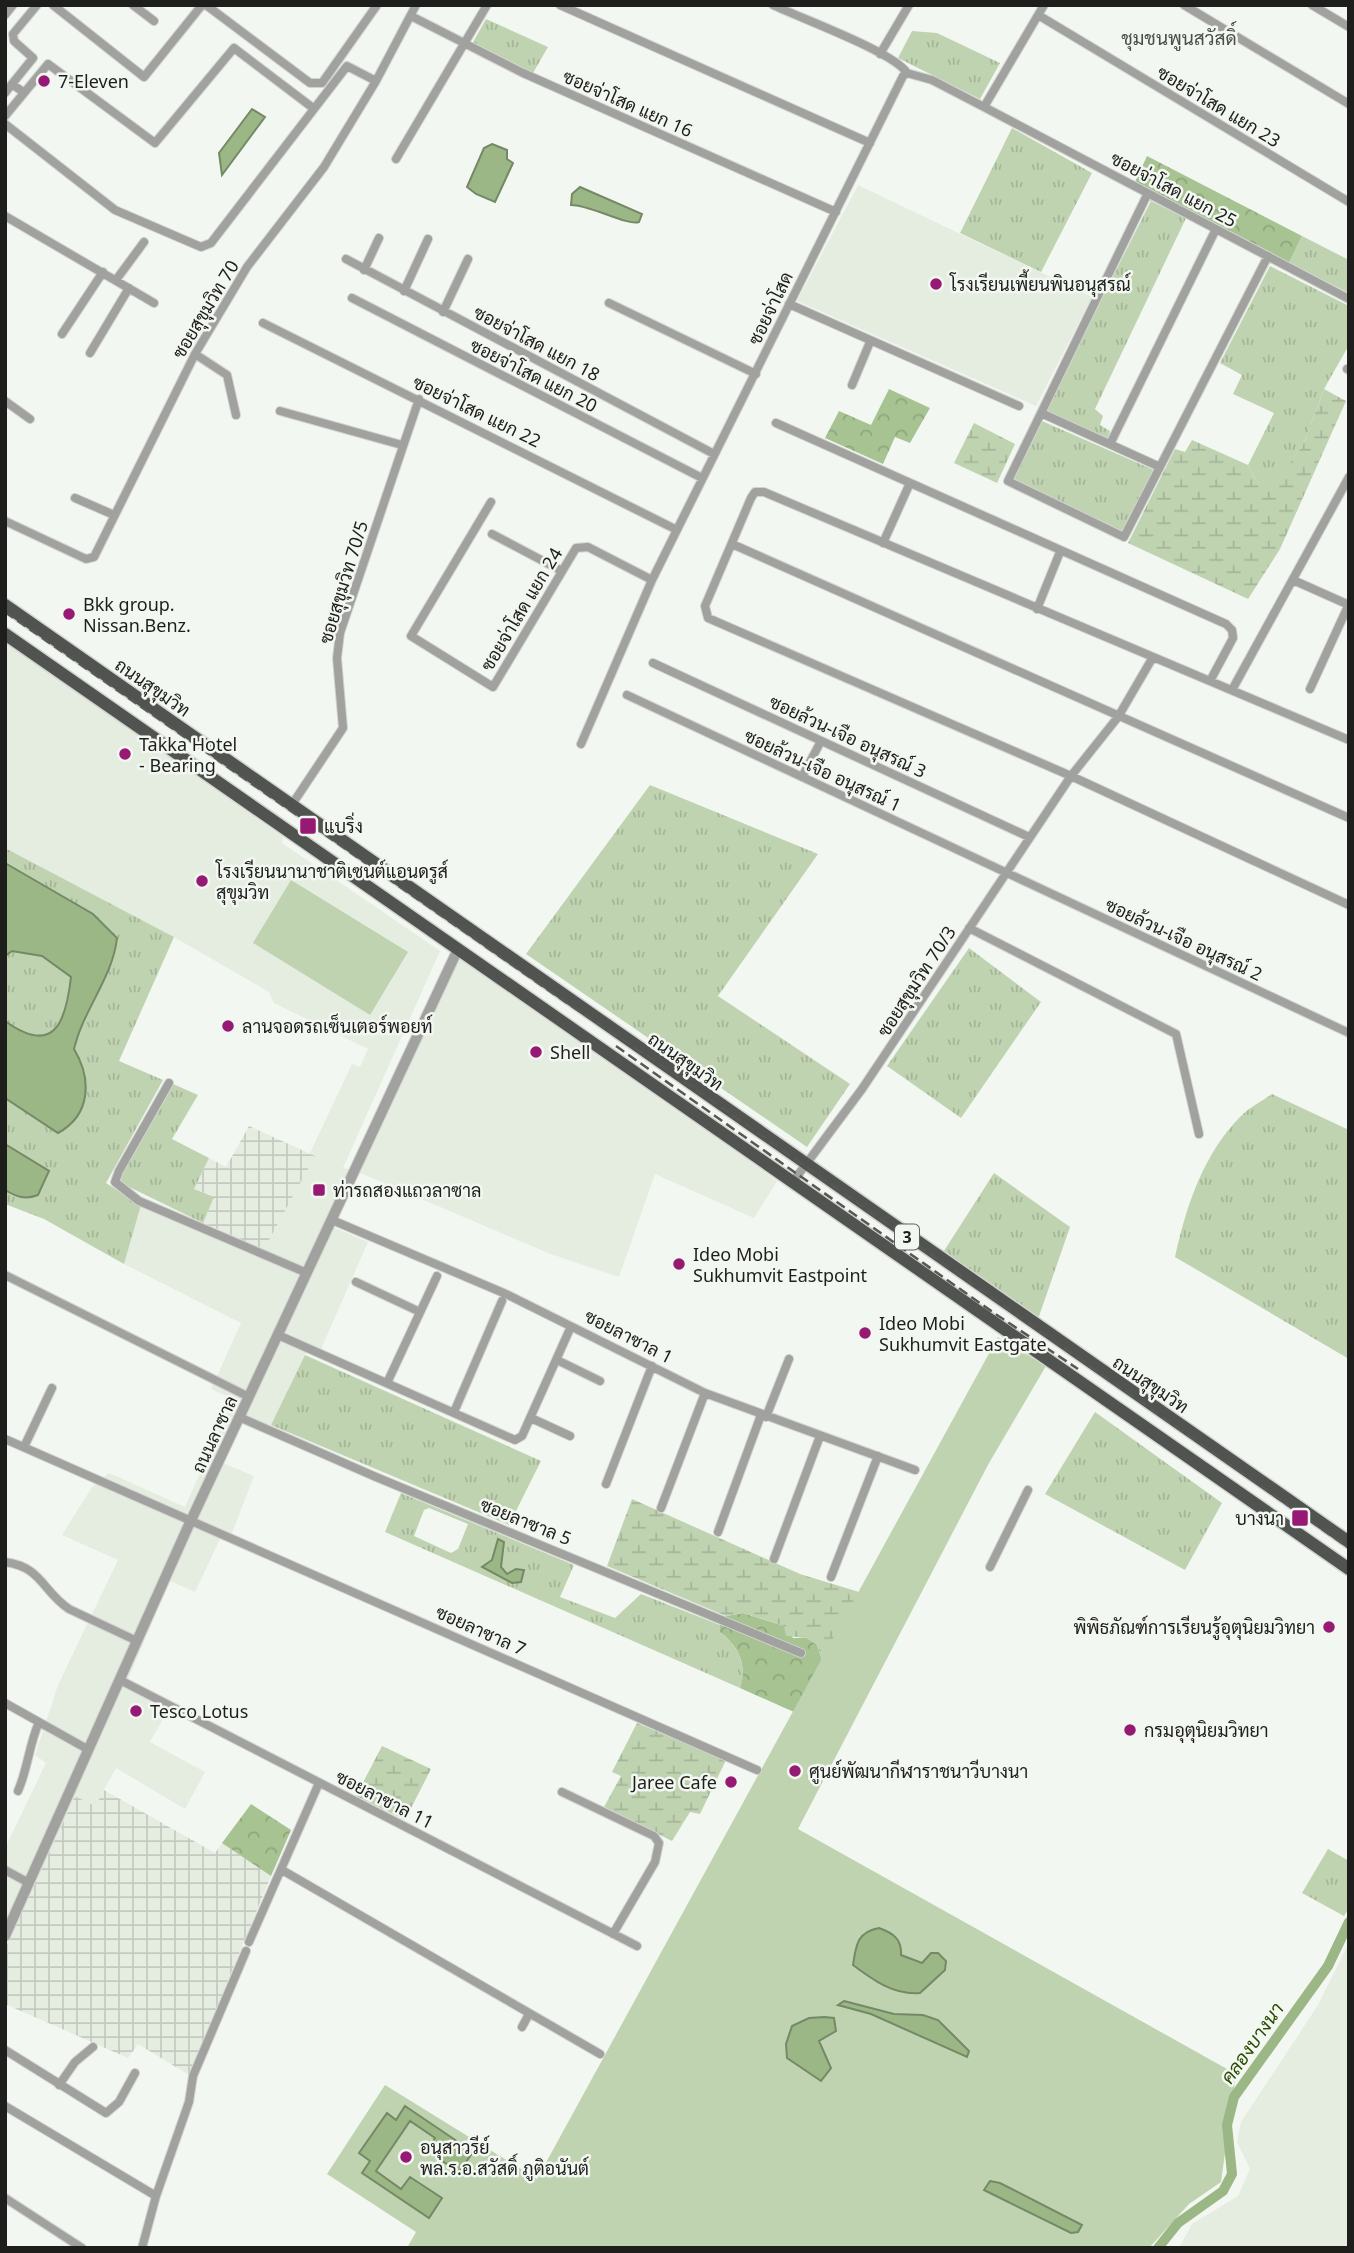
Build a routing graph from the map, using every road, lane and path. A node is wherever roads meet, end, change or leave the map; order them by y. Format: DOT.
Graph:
graph roads {
  1 [pos="13,5"];
  2 [pos="37,5"];
  3 [pos="53,5"];
  4 [pos="133,5"];
  5 [pos="153,5"];
  6 [pos="204,5"];
  7 [pos="377,5"];
  8 [pos="416,5"];
  9 [pos="487,5"];
  10 [pos="560,5"];
  11 [pos="773,5"];
  12 [pos="909,5"];
  13 [pos="1044,5"];
  14 [pos="1184,5"];
  15 [pos="1312,5"];
  16 [pos="145,11"];
  17 [pos="5,15"];
  18 [pos="1038,15"];
  19 [pos="411,16"];
  20 [pos="154,21"];
  21 [pos="1349,27"];
  22 [pos="464,42"];
  23 [pos="880,54"];
  24 [pos="907,73"];
  25 [pos="376,81"];
  26 [pos="12,84"];
  27 [pos="23,92"];
  28 [pos="5,93"];
  29 [pos="1349,104"];
  30 [pos="984,107"];
  31 [pos="313,108"];
  32 [pos="5,116"];
  33 [pos="5,124"];
  34 [pos="870,143"];
  35 [pos="396,159"];
  36 [pos="1149,194"];
  37 [pos="1349,202"];
  38 [pos="836,212"];
  39 [pos="5,216"];
  40 [pos="1216,229"];
  41 [pos="379,238"];
  42 [pos="428,239"];
  43 [pos="144,242"];
  44 [pos="1268,256"];
  45 [pos="346,259"];
  46 [pos="468,259"];
  47 [pos="364,270"];
  48 [pos="103,272"];
  49 [pos="116,280"];
  50 [pos="129,288"];
  51 [pos="404,290"];
  52 [pos="352,298"];
  53 [pos="1349,299"];
  54 [pos="154,303"];
  55 [pos="609,303"];
  56 [pos="789,304"];
  57 [pos="443,312"];
  58 [pos="263,323"];
  59 [pos="62,334"];
  60 [pos="870,342"];
  61 [pos="90,353"];
  62 [pos="195,355"];
  63 [pos="756,374"];
  64 [pos="852,385"];
  65 [pos="419,399"];
  66 [pos="5,401"];
  67 [pos="1019,406"];
  68 [pos="280,411"];
  69 [pos="1041,413"];
  70 [pos="236,415"];
  71 [pos="30,419"];
  72 [pos="776,423"];
  73 [pos="1110,444"];
  74 [pos="402,445"];
  75 [pos="714,454"];
  76 [pos="1160,467"];
  77 [pos="1349,477"];
  78 [pos="702,478"];
  79 [pos="910,483"];
  80 [pos="75,498"];
  81 [pos="491,502"];
  82 [pos="114,515"];
  83 [pos="5,521"];
  84 [pos="677,530"];
  85 [pos="492,534"];
  86 [pos="883,543"];
  87 [pos="732,544"];
  88 [pos="1060,552"];
  89 [pos="562,571"];
  90 [pos="652,580"];
  91 [pos="1293,580"];
  92 [pos="5,605"];
  93 [pos="1349,605"];
  94 [pos="1037,609"];
  95 [pos="5,634"];
  96 [pos="1153,657"];
  97 [pos="653,663"];
  98 [pos="1210,681"];
  99 [pos="1310,689"];
  100 [pos="1232,690"];
  101 [pos="626,695"];
  102 [pos="1118,718"];
  103 [pos="1349,740"];
  104 [pos="821,741"];
  105 [pos="581,744"];
  106 [pos="1071,776"];
  107 [pos="802,777"];
  108 [pos="291,806"];
  109 [pos="1349,818"];
  110 [pos="1029,837"];
  111 [pos="1006,873"];
  112 [pos="1349,905"];
  113 [pos="969,928"];
  114 [pos="468,929"];
  115 [pos="458,948"];
  116 [pos="1349,1033"];
  117 [pos="169,1083"];
  118 [pos="1199,1134"];
  119 [pos="803,1164"];
  120 [pos="792,1183"];
  121 [pos="332,1220"];
  122 [pos="307,1273"];
  123 [pos="5,1275"];
  124 [pos="437,1276"];
  125 [pos="356,1282"];
  126 [pos="502,1301"];
  127 [pos="420,1312"];
  128 [pos="569,1331"];
  129 [pos="278,1335"];
  130 [pos="789,1359"];
  131 [pos="557,1360"];
  132 [pos="652,1366"];
  133 [pos="600,1381"];
  134 [pos="387,1383"];
  135 [pos="52,1388"];
  136 [pos="705,1393"];
  137 [pos="249,1397"];
  138 [pos="454,1412"];
  139 [pos="763,1416"];
  140 [pos="239,1418"];
  141 [pos="531,1418"];
  142 [pos="570,1436"];
  143 [pos="820,1436"];
  144 [pos="5,1438"];
  145 [pos="24,1447"];
  146 [pos="878,1456"];
  147 [pos="915,1470"];
  148 [pos="606,1484"];
  149 [pos="1028,1490"];
  150 [pos="661,1508"];
  151 [pos="190,1522"];
  152 [pos="718,1532"];
  153 [pos="1349,1542"];
  154 [pos="774,1559"];
  155 [pos="5,1562"];
  156 [pos="990,1567"];
  157 [pos="1349,1569"];
  158 [pos="831,1577"];
  159 [pos="138,1641"];
  160 [pos="801,1653"];
  161 [pos="120,1680"];
  162 [pos="5,1703"];
  163 [pos="39,1722"];
  164 [pos="89,1750"];
  165 [pos="757,1770"];
  166 [pos="319,1783"];
  167 [pos="18,1791"];
  168 [pos="562,1792"];
  169 [pos="5,1870"];
  170 [pos="282,1870"];
  171 [pos="29,1883"];
  172 [pos="613,1934"];
  173 [pos="5,1936"];
  174 [pos="249,1942"];
  175 [pos="637,1946"];
  176 [pos="246,1951"];
  177 [pos="529,2014"];
  178 [pos="522,2027"];
  179 [pos="93,2047"];
  180 [pos="5,2050"];
  181 [pos="600,2054"];
  182 [pos="135,2073"];
  183 [pos="59,2085"];
  184 [pos="5,2106"];
  185 [pos="156,2196"];
  186 [pos="5,2198"];
  187 [pos="82,2248"];
  188 [pos="142,2248"];
  1 -- 17 [label="street"];
  2 -- 26 [label="street"];
  3 -- 6 [label="street"];
  4 -- 16 [label="street"];
  5 -- 16 [label="street"];
  6 -- 7 [label="street"];
  8 -- 19 [label="street, ซอยสุขุมวิท 70"];
  9 -- 22 [label="street"];
  10 -- 34 [label="street"];
  11 -- 23 [label="street"];
  12 -- 23 [label="street"];
  13 -- 18 [label="street"];
  14 -- 29 [label="street"];
  15 -- 21 [label="street"];
  16 -- 20 [label="street"];
  18 -- 30 [label="street"];
  18 -- 37 [label="street, ซอยจ่าโสด แยก 23"];
  19 -- 22 [label="street, ซอยจ่าโสด แยก 16"];
  19 -- 25 [label="street, ซอยสุขุมวิท 70"];
  22 -- 35 [label="street"];
  22 -- 38 [label="street, ซอยจ่าโสด แยก 16"];
  23 -- 24 [label="street"];
  24 -- 30 [label="street"];
  24 -- 34 [label="street, ซอยจ่าโสด"];
  25 -- 31 [label="street"];
  25 -- 62 [label="street, ซอยสุขุมวิท 70"];
  26 -- 27 [label="street"];
  26 -- 28 [label="street"];
  27 -- 31 [label="street"];
  27 -- 32 [label="street"];
  30 -- 36 [label="street, ซอยจ่าโสด แยก 25"];
  31 -- 33 [label="street"];
  34 -- 38 [label="street, ซอยจ่าโสด"];
  36 -- 40 [label="street, ซอยจ่าโสด แยก 25"];
  36 -- 69 [label="street"];
  38 -- 56 [label="street, ซอยจ่าโสด"];
  39 -- 48 [label="street"];
  40 -- 44 [label="street, ซอยจ่าโสด แยก 25"];
  40 -- 73 [label="street"];
  41 -- 47 [label="street"];
  42 -- 51 [label="street"];
  43 -- 49 [label="street"];
  44 -- 53 [label="street, ซอยจ่าโสด แยก 25"];
  44 -- 76 [label="street"];
  45 -- 47 [label="street, ซอยจ่าโสด แยก 18"];
  46 -- 57 [label="street"];
  47 -- 51 [label="street, ซอยจ่าโสด แยก 18"];
  48 -- 49 [label="street"];
  48 -- 59 [label="street"];
  49 -- 50 [label="street"];
  50 -- 54 [label="street"];
  50 -- 61 [label="street"];
  51 -- 57 [label="street, ซอยจ่าโสด แยก 18"];
  52 -- 78 [label="street, ซอยจ่าโสด แยก 20"];
  55 -- 63 [label="street"];
  56 -- 60 [label="street"];
  56 -- 63 [label="street, ซอยจ่าโสด"];
  57 -- 75 [label="street, ซอยจ่าโสด แยก 18"];
  58 -- 65 [label="street, ซอยจ่าโสด แยก 22"];
  60 -- 64 [label="street"];
  60 -- 67 [label="street"];
  62 -- 70 [label="street"];
  62 -- 82 [label="street, ซอยสุขุมวิท 70"];
  63 -- 75 [label="street, ซอยจ่าโสด"];
  65 -- 74 [label="street, ซอยสุขุมวิท 70/5"];
  65 -- 84 [label="street, ซอยจ่าโสด แยก 22"];
  66 -- 71 [label="street"];
  68 -- 74 [label="street"];
  69 -- 73 [label="street"];
  69 -- 76 [label="street"];
  72 -- 79 [label="street"];
  73 -- 76 [label="street"];
  74 -- 108 [label="street, ซอยสุขุมวิท 70/5"];
  75 -- 78 [label="street, ซอยจ่าโสด"];
  77 -- 91 [label="street"];
  78 -- 84 [label="street, ซอยจ่าโสด"];
  79 -- 86 [label="street"];
  79 -- 88 [label="street"];
  80 -- 82 [label="street"];
  81 -- 89 [label="street, ซอยจ่าโสด แยก 24"];
  82 -- 83 [label="street, ซอยสุขุมวิท 70"];
  84 -- 90 [label="street, ซอยจ่าโสด"];
  85 -- 89 [label="street"];
  86 -- 87 [label="street"];
  86 -- 94 [label="street"];
  87 -- 102 [label="street"];
  87 -- 106 [label="street"];
  88 -- 94 [label="street"];
  88 -- 98 [label="street"];
  89 -- 90 [label="street, ซอยจ่าโสด แยก 24"];
  90 -- 105 [label="street, ซอยจ่าโสด"];
  91 -- 93 [label="street"];
  91 -- 100 [label="street"];
  92 -- 108 [label="highway, ถนนสุขุมวิท / 3"];
  93 -- 99 [label="street"];
  94 -- 96 [label="street"];
  95 -- 115 [label="highway, 3"];
  96 -- 98 [label="street"];
  96 -- 102 [label="street, ซอยสุขุมวิท 70/3"];
  97 -- 104 [label="street, ซอยล้วน-เจือ อนุสรณ์ 3"];
  98 -- 100 [label="street"];
  100 -- 103 [label="street"];
  101 -- 107 [label="street, ซอยล้วน-เจือ อนุสรณ์ 1"];
  102 -- 106 [label="street, ซอยสุขุมวิท 70/3"];
  102 -- 109 [label="street"];
  104 -- 107 [label="street"];
  104 -- 110 [label="street, ซอยล้วน-เจือ อนุสรณ์ 3"];
  106 -- 110 [label="street, ซอยสุขุมวิท 70/3"];
  106 -- 112 [label="street"];
  107 -- 111 [label="street, ซอยล้วน-เจือ อนุสรณ์ 1"];
  108 -- 114 [label="highway, ถนนสุขุมวิท / 3"];
  110 -- 111 [label="street, ซอยสุขุมวิท 70/3"];
  111 -- 113 [label="street, ซอยสุขุมวิท 70/3"];
  111 -- 116 [label="street, ซอยล้วน-เจือ อนุสรณ์ 2"];
  113 -- 118 [label="street"];
  113 -- 119 [label="street, ซอยสุขุมวิท 70/3"];
  114 -- 115 [label="highway"];
  114 -- 119 [label="highway, ถนนสุขุมวิท / 3"];
  115 -- 120 [label="highway, 3"];
  115 -- 121 [label="street, ถนนลาซาล"];
  117 -- 122 [label="street"];
  119 -- 120 [label="street, ซอยสุขุมวิท 70/3"];
  119 -- 153 [label="highway, ถนนสุขุมวิท / 3"];
  120 -- 157 [label="highway, 3"];
  121 -- 122 [label="street, ถนนลาซาล"];
  121 -- 132 [label="street, ซอยลาซาล 1"];
  122 -- 129 [label="street, ถนนลาซาล"];
  123 -- 137 [label="street"];
  124 -- 127 [label="street"];
  125 -- 127 [label="street"];
  126 -- 138 [label="street"];
  127 -- 134 [label="street"];
  128 -- 131 [label="street"];
  129 -- 134 [label="street"];
  129 -- 137 [label="street, ถนนลาซาล"];
  130 -- 139 [label="street"];
  131 -- 133 [label="street"];
  131 -- 141 [label="street"];
  132 -- 136 [label="street, ซอยลาซาล 1"];
  132 -- 148 [label="street"];
  134 -- 138 [label="street"];
  135 -- 145 [label="street"];
  136 -- 139 [label="street, ซอยลาซาล 1"];
  136 -- 150 [label="street"];
  137 -- 140 [label="street, ถนนลาซาล"];
  138 -- 141 [label="street"];
  139 -- 143 [label="street, ซอยลาซาล 1"];
  139 -- 152 [label="street"];
  140 -- 151 [label="street, ถนนลาซาล"];
  140 -- 160 [label="street, ซอยลาซาล 5"];
  141 -- 142 [label="street"];
  143 -- 146 [label="street, ซอยลาซาล 1"];
  143 -- 154 [label="street"];
  144 -- 145 [label="street, ซอยลาซาล 7"];
  145 -- 151 [label="street, ซอยลาซาล 7"];
  146 -- 147 [label="street, ซอยลาซาล 1"];
  146 -- 158 [label="street"];
  149 -- 156 [label="street"];
  151 -- 159 [label="street, ถนนลาซาล"];
  151 -- 165 [label="street, ซอยลาซาล 7"];
  155 -- 159 [label="street"];
  159 -- 161 [label="street, ถนนลาซาล"];
  161 -- 164 [label="street, ถนนลาซาล"];
  161 -- 166 [label="street, ซอยลาซาล 11"];
  162 -- 163 [label="street"];
  163 -- 164 [label="street"];
  163 -- 167 [label="street"];
  164 -- 171 [label="street, ถนนลาซาล"];
  166 -- 170 [label="street"];
  166 -- 172 [label="street, ซอยลาซาล 11"];
  168 -- 172 [label="street"];
  169 -- 171 [label="street"];
  170 -- 174 [label="street"];
  170 -- 177 [label="street"];
  171 -- 173 [label="street, ถนนลาซาล"];
  172 -- 175 [label="street, ซอยลาซาล 11"];
  176 -- 185 [label="street"];
  177 -- 178 [label="street"];
  177 -- 181 [label="street"];
  179 -- 183 [label="street"];
  180 -- 183 [label="street"];
  182 -- 183 [label="street"];
  184 -- 185 [label="street"];
  185 -- 188 [label="street"];
  186 -- 187 [label="street"];
}
